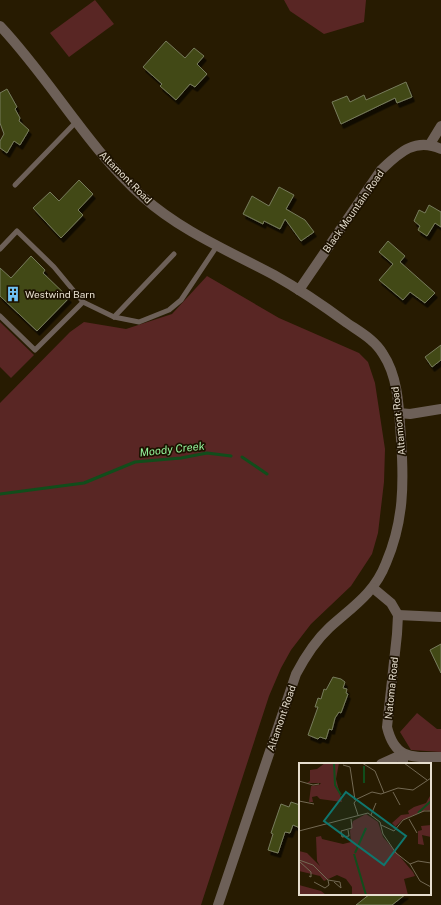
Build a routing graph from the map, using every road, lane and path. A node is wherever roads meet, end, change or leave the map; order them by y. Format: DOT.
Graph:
graph roads {
  1 [pos="0,26"];
  2 [pos="76,122"];
  3 [pos="441,126"];
  4 [pos="430,144"];
  5 [pos="441,149"];
  6 [pos="14,185"];
  7 [pos="217,246"];
  8 [pos="0,249"];
  9 [pos="174,254"];
  10 [pos="298,290"];
  11 [pos="83,302"];
  12 [pos="0,316"];
  13 [pos="114,316"];
  14 [pos="441,408"];
  15 [pos="399,413"];
  16 [pos="373,588"];
  17 [pos="398,615"];
  18 [pos="441,617"];
  19 [pos="441,757"];
  20 [pos="403,759"];
  21 [pos="385,763"];
  22 [pos="218,905"];
  1 -- 2 [label="street, Altamont Road"];
  2 -- 6 [label="lane"];
  2 -- 7 [label="street, Altamont Road"];
  3 -- 4 [label="street"];
  4 -- 5 [label="street"];
  4 -- 10 [label="street, Black Mountain Road"];
  7 -- 10 [label="street, Altamont Road"];
  7 -- 13 [label="lane"];
  8 -- 11 [label="lane"];
  9 -- 13 [label="lane"];
  10 -- 15 [label="street, Altamont Road"];
  11 -- 12 [label="lane"];
  11 -- 13 [label="lane"];
  14 -- 15 [label="street"];
  15 -- 16 [label="street, Altamont Road"];
  16 -- 17 [label="street"];
  16 -- 22 [label="street, Altamont Road"];
  17 -- 18 [label="street"];
  17 -- 20 [label="street, Natoma Road"];
  19 -- 20 [label="street"];
  20 -- 21 [label="street"];
}
